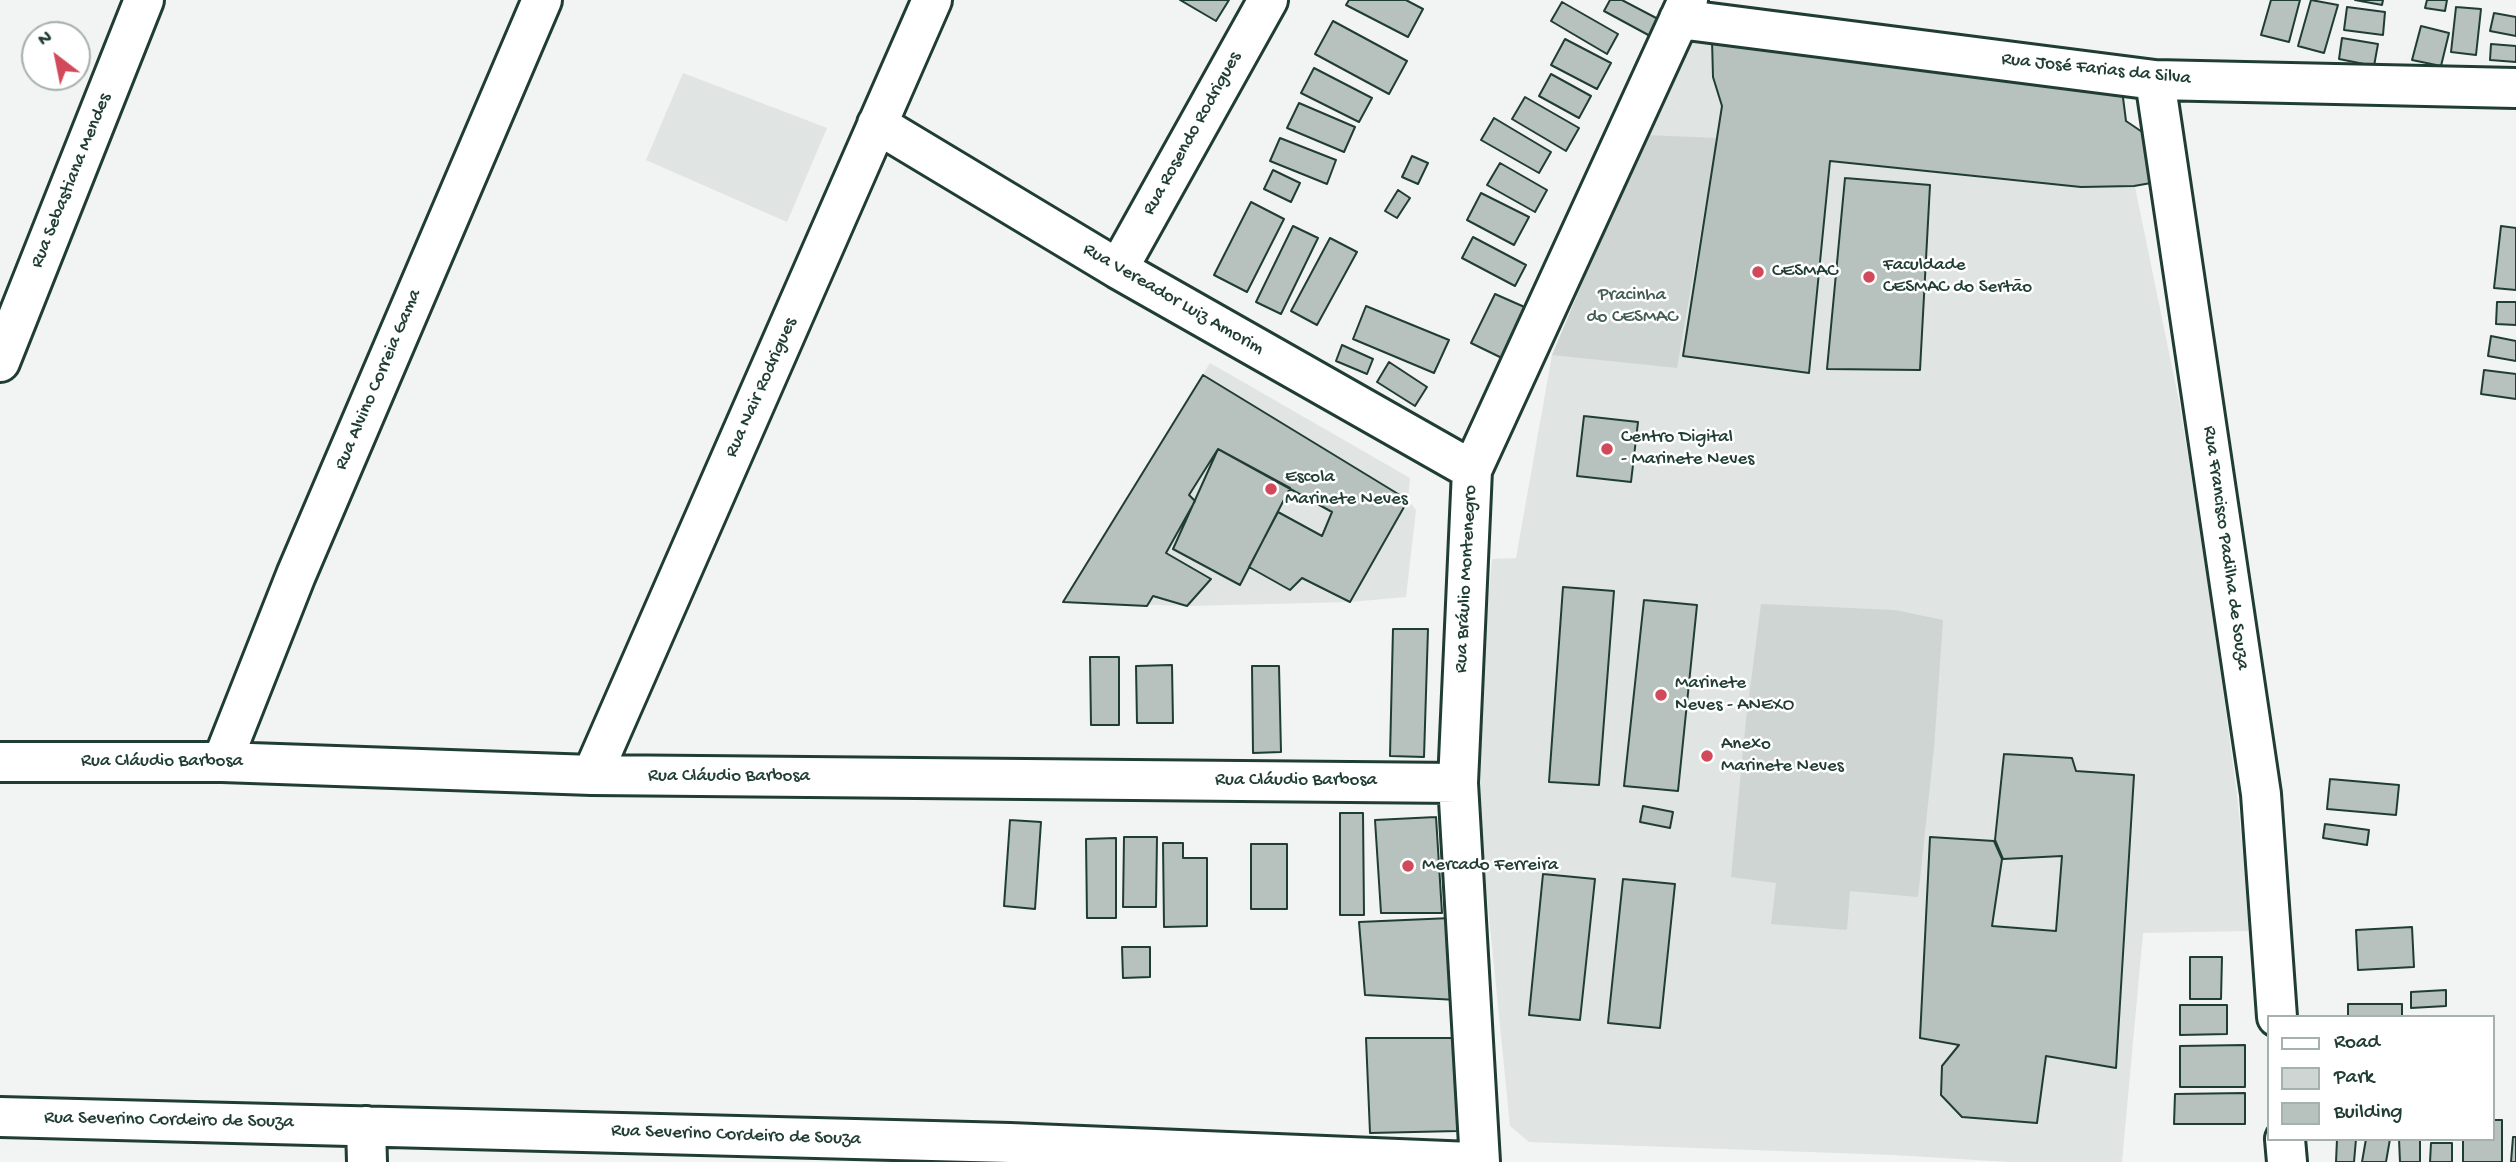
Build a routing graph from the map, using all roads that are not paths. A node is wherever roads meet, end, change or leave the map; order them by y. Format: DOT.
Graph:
graph roads {
  1 [pos="144,0"];
  2 [pos="541,0"];
  3 [pos="932,0"];
  4 [pos="1268,0"];
  5 [pos="1683,9"];
  6 [pos="2155,80"];
  7 [pos="2516,89"];
  8 [pos="877,124"];
  9 [pos="1118,269"];
  10 [pos="0,362"];
  11 [pos="1472,470"];
  12 [pos="0,762"];
  13 [pos="222,762"];
  14 [pos="592,775"];
  15 [pos="1458,783"];
  16 [pos="2277,1015"];
  17 [pos="0,1117"];
  18 [pos="2285,1141"];
  19 [pos="366,1144"];
  20 [pos="1010,1153"];
  21 [pos="1471,1162"];
  22 [pos="1479,1162"];
  23 [pos="2287,1162"];
  1 -- 10 [label="street, Rua Sebastiana Mendes"];
  2 -- 13 [label="street, Rua Alvino Correia Gama"];
  3 -- 8 [label="street, Rua Nair Rodrigues"];
  4 -- 9 [label="street, Rua Rosendo Rodrigues"];
  5 -- 6 [label="street, Rua José Farias da Silva"];
  5 -- 11 [label="street, Rua Bráulio Montenegro"];
  6 -- 7 [label="street, Rua José Farias da Silva"];
  6 -- 16 [label="street, Rua Francisco Padilha de Souza"];
  8 -- 9 [label="street, Rua Vereador Luiz Amorim"];
  8 -- 14 [label="street, Rua Nair Rodrigues"];
  9 -- 11 [label="street, Rua Vereador Luiz Amorim"];
  11 -- 15 [label="street, Rua Bráulio Montenegro"];
  12 -- 13 [label="street, Rua Cláudio Barbosa"];
  13 -- 14 [label="street, Rua Cláudio Barbosa"];
  14 -- 15 [label="street, Rua Cláudio Barbosa"];
  15 -- 22 [label="street, Rua Bráulio Montenegro"];
  17 -- 19 [label="street, Rua Severino Cordeiro de Souza"];
  18 -- 23 [label="street"];
  19 -- 20 [label="street, Rua Severino Cordeiro de Souza"];
  20 -- 21 [label="street, Rua Severino Cordeiro de Souza"];
}
